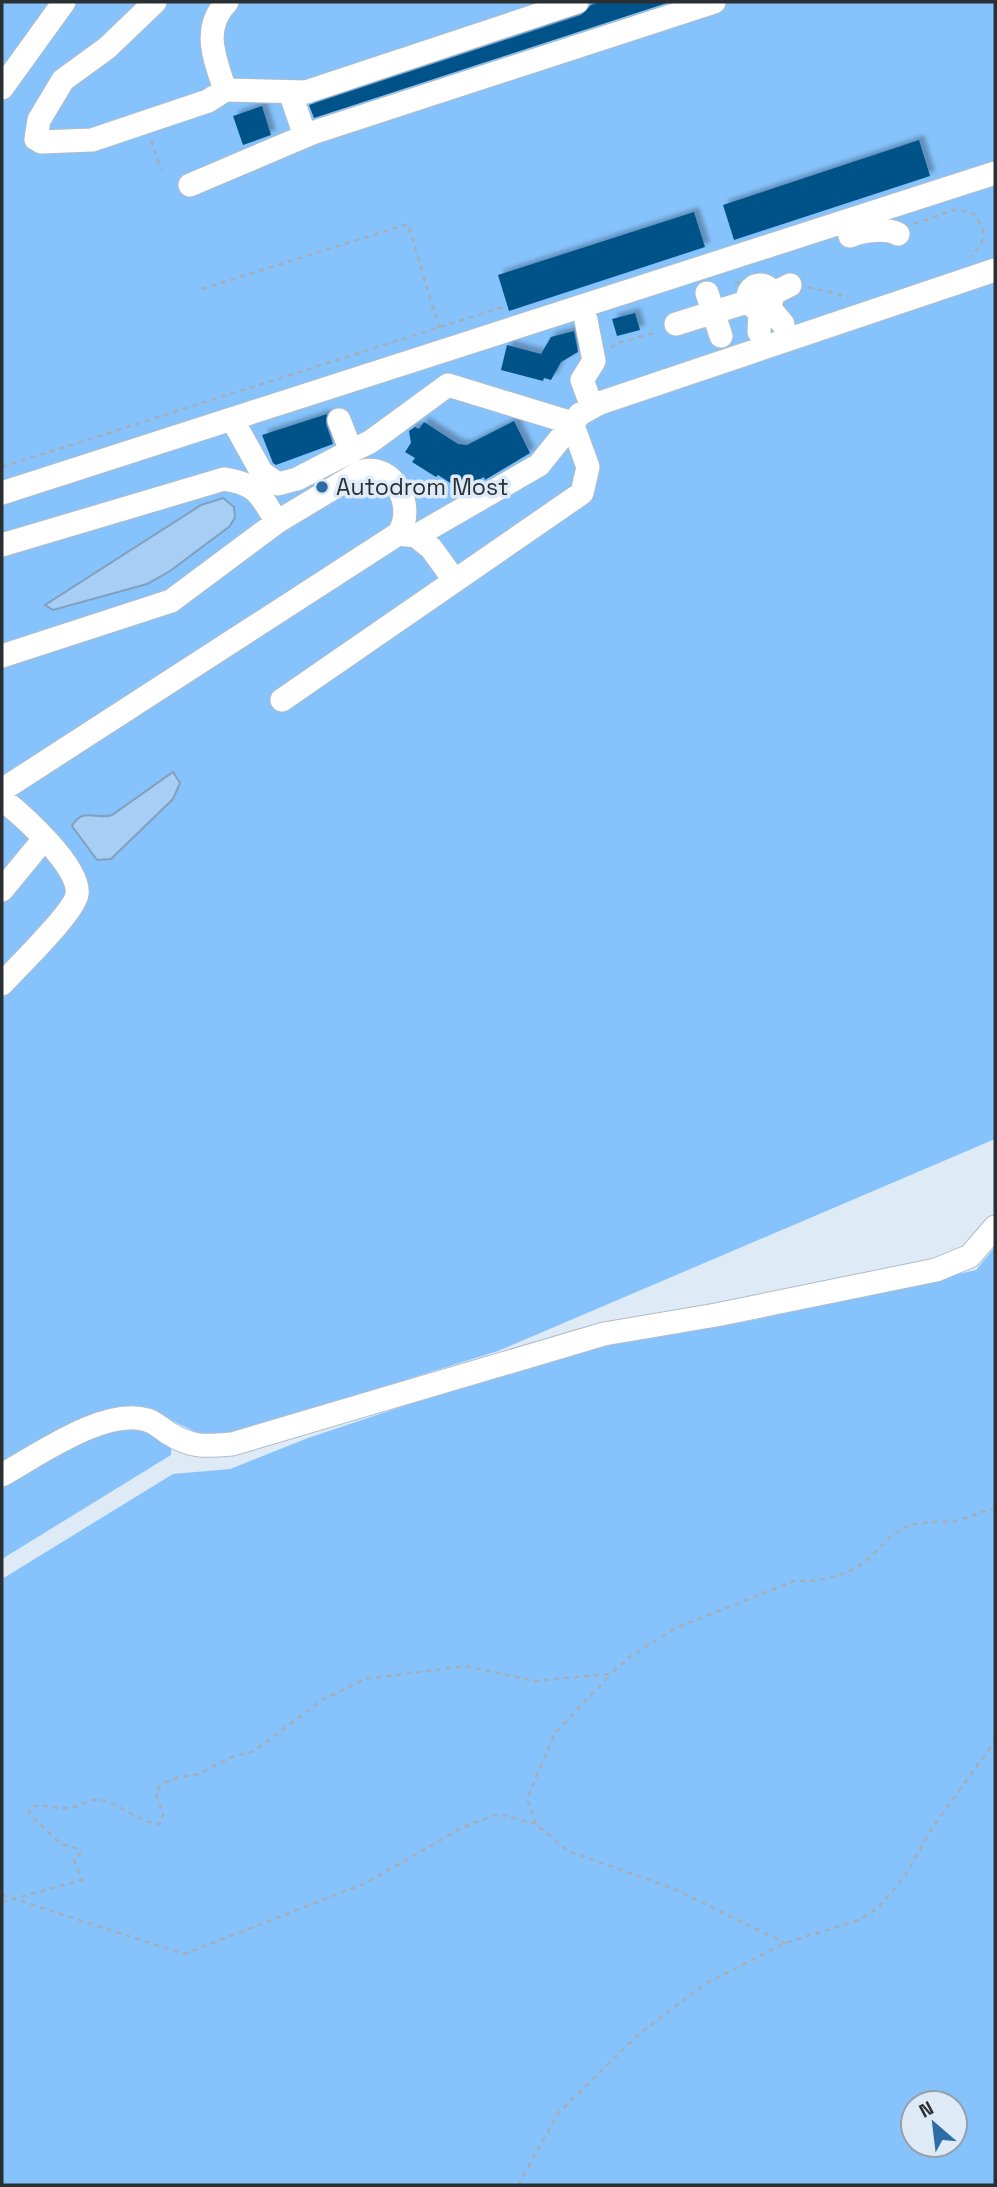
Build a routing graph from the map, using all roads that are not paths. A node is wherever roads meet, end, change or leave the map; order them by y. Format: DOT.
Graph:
graph roads {
  1 [pos="64,2"];
  2 [pos="155,2"];
  3 [pos="227,2"];
  4 [pos="577,2"];
  5 [pos="713,2"];
  6 [pos="2,88"];
  7 [pos="225,90"];
  8 [pos="290,92"];
  9 [pos="305,136"];
  10 [pos="995,175"];
  11 [pos="190,185"];
  12 [pos="906,229"];
  13 [pos="850,236"];
  14 [pos="995,270"];
  15 [pos="765,292"];
  16 [pos="710,303"];
  17 [pos="586,320"];
  18 [pos="676,324"];
  19 [pos="783,324"];
  20 [pos="759,332"];
  21 [pos="721,336"];
  22 [pos="592,407"];
  23 [pos="232,419"];
  24 [pos="339,420"];
  25 [pos="572,423"];
  26 [pos="351,451"];
  27 [pos="253,478"];
  28 [pos="2,493"];
  29 [pos="277,522"];
  30 [pos="407,535"];
  31 [pos="2,545"];
  32 [pos="455,581"];
  33 [pos="2,656"];
  34 [pos="282,700"];
  35 [pos="2,790"];
  36 [pos="2,799"];
  37 [pos="44,839"];
  38 [pos="2,890"];
  39 [pos="2,984"];
  40 [pos="995,1227"];
  41 [pos="2,1475"];
  1 -- 6 [label="street"];
  2 -- 7 [label="street"];
  3 -- 7 [label="street"];
  4 -- 8 [label="street"];
  5 -- 9 [label="street"];
  7 -- 8 [label="street"];
  8 -- 9 [label="street"];
  9 -- 11 [label="street"];
  10 -- 23 [label="street"];
  12 -- 13 [label="street"];
  14 -- 22 [label="street"];
  15 -- 16 [label="street"];
  15 -- 19 [label="street"];
  15 -- 20 [label="street"];
  16 -- 18 [label="street"];
  16 -- 21 [label="street"];
  17 -- 22 [label="street"];
  22 -- 25 [label="street"];
  23 -- 27 [label="street"];
  23 -- 28 [label="street"];
  24 -- 26 [label="street"];
  25 -- 26 [label="street"];
  25 -- 30 [label="street"];
  25 -- 32 [label="street"];
  26 -- 27 [label="street"];
  27 -- 29 [label="street"];
  27 -- 31 [label="street"];
  29 -- 30 [label="street"];
  29 -- 33 [label="street"];
  30 -- 32 [label="street"];
  30 -- 35 [label="street"];
  32 -- 34 [label="street"];
  36 -- 37 [label="street"];
  37 -- 38 [label="street"];
  37 -- 39 [label="street"];
  40 -- 41 [label="street"];
}
